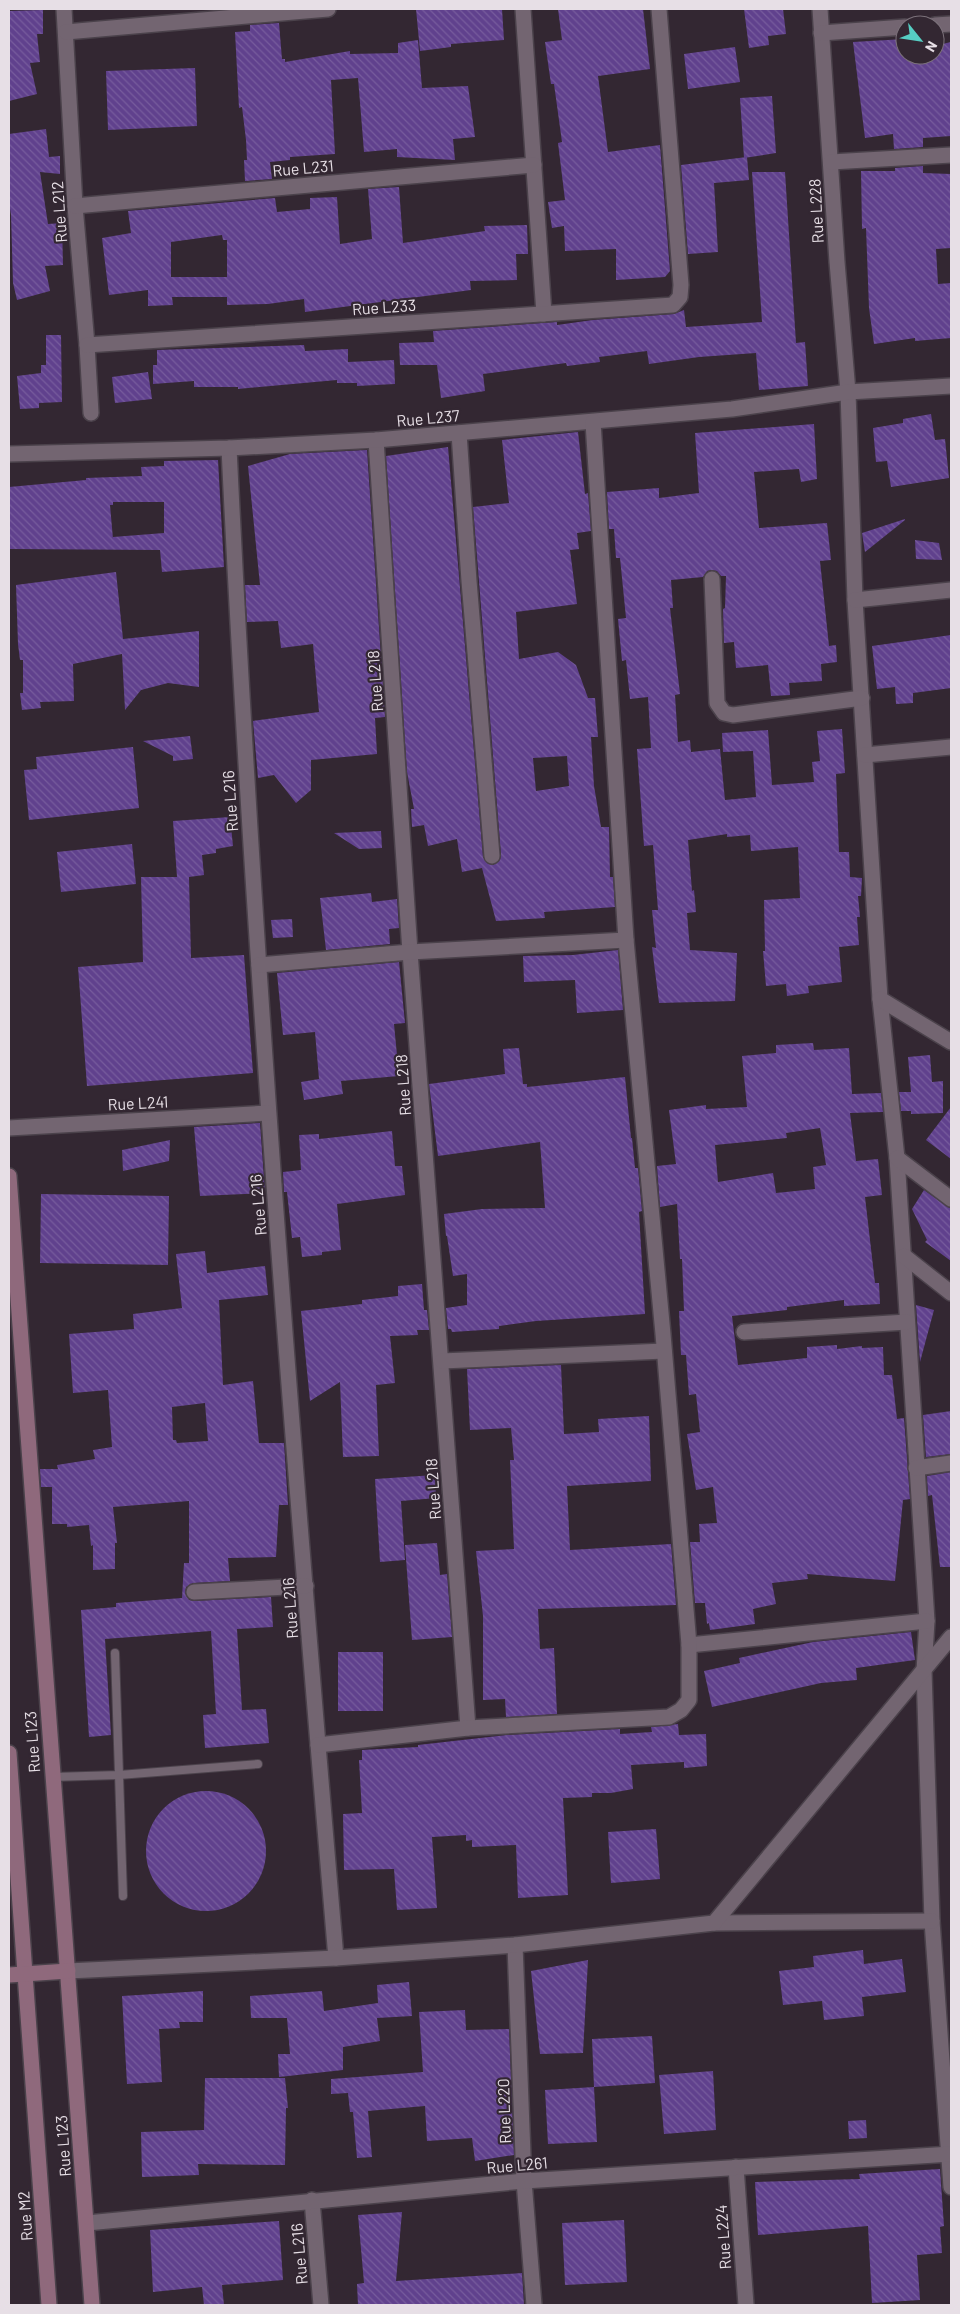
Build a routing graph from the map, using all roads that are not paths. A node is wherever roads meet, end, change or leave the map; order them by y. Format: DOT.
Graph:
graph roads {
  1 [pos="64,9"];
  2 [pos="328,9"];
  3 [pos="523,9"];
  4 [pos="659,9"];
  5 [pos="820,9"];
  6 [pos="895,28"];
  7 [pos="66,32"];
  8 [pos="821,33"];
  9 [pos="951,155"];
  10 [pos="831,162"];
  11 [pos="534,165"];
  12 [pos="75,206"];
  13 [pos="544,314"];
  14 [pos="87,345"];
  15 [pos="951,386"];
  16 [pos="848,392"];
  17 [pos="91,413"];
  18 [pos="593,422"];
  19 [pos="459,433"];
  20 [pos="376,440"];
  21 [pos="229,448"];
  22 [pos="9,454"];
  23 [pos="712,579"];
  24 [pos="951,590"];
  25 [pos="855,600"];
  26 [pos="862,698"];
  27 [pos="951,747"];
  28 [pos="865,755"];
  29 [pos="492,856"];
  30 [pos="626,940"];
  31 [pos="410,952"];
  32 [pos="259,965"];
  33 [pos="880,999"];
  34 [pos="951,1042"];
  35 [pos="268,1113"];
  36 [pos="9,1128"];
  37 [pos="897,1158"];
  38 [pos="9,1176"];
  39 [pos="951,1199"];
  40 [pos="904,1256"];
  41 [pos="951,1292"];
  42 [pos="907,1322"];
  43 [pos="744,1332"];
  44 [pos="664,1351"];
  45 [pos="442,1361"];
  46 [pos="951,1463"];
  47 [pos="916,1468"];
  48 [pos="306,1586"];
  49 [pos="194,1592"];
  50 [pos="927,1620"];
  51 [pos="951,1637"];
  52 [pos="689,1645"];
  53 [pos="115,1653"];
  54 [pos="924,1671"];
  55 [pos="468,1728"];
  56 [pos="318,1745"];
  57 [pos="9,1753"];
  58 [pos="258,1764"];
  59 [pos="119,1775"];
  60 [pos="52,1777"];
  61 [pos="123,1896"];
  62 [pos="932,1921"];
  63 [pos="714,1923"];
  64 [pos="515,1945"];
  65 [pos="336,1958"];
  66 [pos="68,1971"];
  67 [pos="25,1974"];
  68 [pos="9,1975"];
  69 [pos="950,2154"];
  70 [pos="736,2167"];
  71 [pos="524,2181"];
  72 [pos="951,2187"];
  73 [pos="312,2200"];
  74 [pos="87,2223"];
  75 [pos="49,2305"];
  76 [pos="92,2305"];
  77 [pos="321,2305"];
  78 [pos="534,2305"];
  79 [pos="746,2305"];
  1 -- 7 [label="street, Rue L212"];
  2 -- 7 [label="street"];
  3 -- 11 [label="street"];
  4 -- 13 [label="street, Rue L233"];
  5 -- 8 [label="street, Rue L228"];
  6 -- 8 [label="street"];
  7 -- 12 [label="street, Rue L212"];
  8 -- 10 [label="street, Rue L228"];
  9 -- 10 [label="street"];
  10 -- 16 [label="street, Rue L228"];
  11 -- 12 [label="street, Rue L231"];
  11 -- 13 [label="street"];
  12 -- 14 [label="street, Rue L212"];
  13 -- 14 [label="street, Rue L233"];
  14 -- 17 [label="street, Rue L212"];
  15 -- 16 [label="street, Rue L237"];
  16 -- 18 [label="street, Rue L237"];
  16 -- 25 [label="street, Rue L228"];
  18 -- 19 [label="street, Rue L237"];
  18 -- 30 [label="street"];
  19 -- 20 [label="street, Rue L237"];
  19 -- 29 [label="street"];
  20 -- 21 [label="street, Rue L237"];
  20 -- 31 [label="street, Rue L218"];
  21 -- 22 [label="street, Rue L237"];
  21 -- 32 [label="street, Rue L216"];
  23 -- 26 [label="street"];
  24 -- 25 [label="street"];
  25 -- 26 [label="street, Rue L228"];
  26 -- 28 [label="street, Rue L228"];
  27 -- 28 [label="street"];
  28 -- 33 [label="street, Rue L228"];
  30 -- 31 [label="street"];
  30 -- 44 [label="street"];
  31 -- 32 [label="street"];
  31 -- 45 [label="street, Rue L218"];
  32 -- 35 [label="street, Rue L216"];
  33 -- 34 [label="street"];
  33 -- 37 [label="street, Rue L228"];
  35 -- 36 [label="street, Rue L241"];
  35 -- 48 [label="street, Rue L216"];
  37 -- 39 [label="street"];
  37 -- 40 [label="street, Rue L228"];
  38 -- 60 [label="main road, Rue L123"];
  40 -- 41 [label="street"];
  40 -- 42 [label="street, Rue L228"];
  42 -- 43 [label="street"];
  42 -- 47 [label="street, Rue L228"];
  44 -- 45 [label="street"];
  44 -- 52 [label="street"];
  45 -- 55 [label="street, Rue L218"];
  46 -- 47 [label="street"];
  47 -- 50 [label="street, Rue L228"];
  48 -- 49 [label="street"];
  48 -- 56 [label="street, Rue L216"];
  50 -- 52 [label="street"];
  50 -- 54 [label="street, Rue L228"];
  51 -- 54 [label="street"];
  52 -- 55 [label="street"];
  53 -- 59 [label="lane"];
  54 -- 62 [label="street, Rue L228"];
  54 -- 63 [label="street"];
  55 -- 56 [label="street"];
  56 -- 65 [label="street, Rue L216"];
  57 -- 67 [label="main road, Rue L123"];
  58 -- 59 [label="lane"];
  59 -- 60 [label="lane"];
  59 -- 61 [label="lane"];
  60 -- 66 [label="main road, Rue L123"];
  62 -- 63 [label="street"];
  62 -- 69 [label="street, Rue L228"];
  63 -- 64 [label="street"];
  64 -- 65 [label="street"];
  64 -- 71 [label="street, Rue L220"];
  65 -- 66 [label="street"];
  66 -- 67 [label="main road"];
  66 -- 74 [label="main road, Rue L123"];
  67 -- 68 [label="main road"];
  67 -- 75 [label="main road, Rue M2"];
  69 -- 70 [label="street, Rue L261"];
  69 -- 72 [label="street, Rue L228"];
  70 -- 71 [label="street, Rue L261"];
  70 -- 79 [label="street, Rue L224"];
  71 -- 73 [label="street, Rue L261"];
  71 -- 78 [label="street, Rue L220"];
  73 -- 74 [label="street, Rue L261"];
  73 -- 77 [label="street, Rue L216"];
  74 -- 76 [label="main road, Rue L123"];
}
